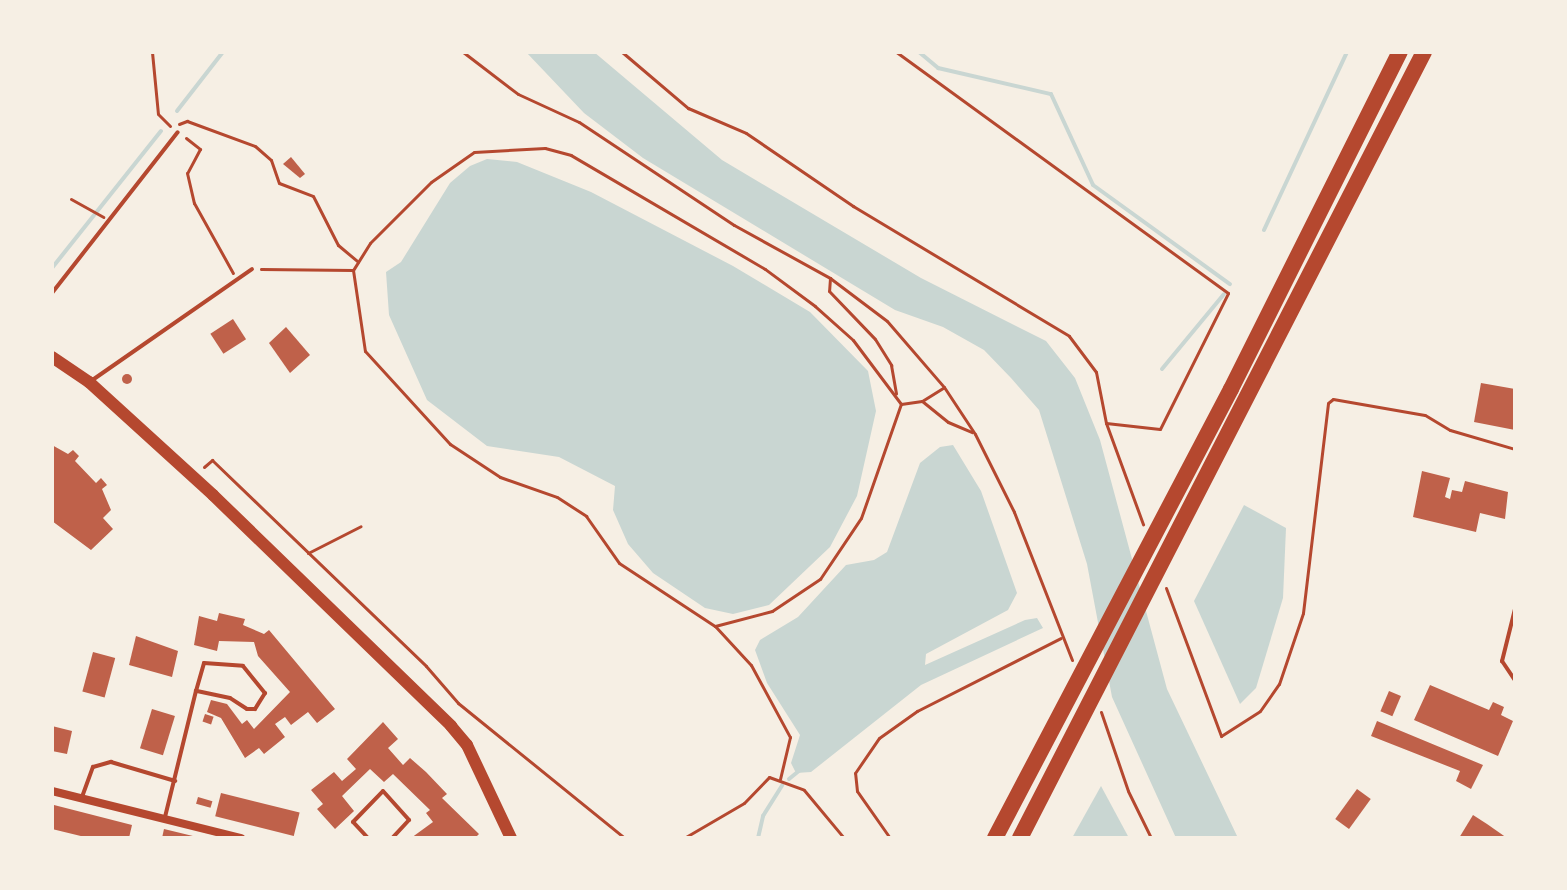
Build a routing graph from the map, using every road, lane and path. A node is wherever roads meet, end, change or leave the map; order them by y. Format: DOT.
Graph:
graph roads {
  1 [pos="152,52"];
  2 [pos="463,52"];
  3 [pos="622,52"];
  4 [pos="896,52"];
  5 [pos="1400,52"];
  6 [pos="1424,52"];
  7 [pos="173,127"];
  8 [pos="178,132"];
  9 [pos="71,199"];
  10 [pos="98,214"];
  11 [pos="358,262"];
  12 [pos="252,269"];
  13 [pos="353,270"];
  14 [pos="235,276"];
  15 [pos="830,278"];
  16 [pos="52,293"];
  17 [pos="52,357"];
  18 [pos="89,382"];
  19 [pos="944,387"];
  20 [pos="896,394"];
  21 [pos="922,401"];
  22 [pos="901,404"];
  23 [pos="1106,423"];
  24 [pos="975,434"];
  25 [pos="1515,449"];
  26 [pos="192,477"];
  27 [pos="361,526"];
  28 [pos="1144,527"];
  29 [pos="308,553"];
  30 [pos="1166,587"];
  31 [pos="1515,609"];
  32 [pos="715,626"];
  33 [pos="1061,638"];
  34 [pos="1076,667"];
  35 [pos="1515,680"];
  36 [pos="196,691"];
  37 [pos="1092,710"];
  38 [pos="780,779"];
  39 [pos="175,781"];
  40 [pos="52,791"];
  41 [pos="82,799"];
  42 [pos="165,820"];
  43 [pos="241,838"];
  44 [pos="368,838"];
  45 [pos="392,838"];
  46 [pos="511,838"];
  47 [pos="625,838"];
  48 [pos="684,838"];
  49 [pos="844,838"];
  50 [pos="890,838"];
  51 [pos="995,838"];
  52 [pos="1020,838"];
  53 [pos="1151,838"];
  1 -- 7 [label="path"];
  2 -- 15 [label="path"];
  3 -- 23 [label="path"];
  4 -- 23 [label="path"];
  5 -- 51 [label="highway"];
  6 -- 37 [label="highway"];
  7 -- 8 [label="path"];
  7 -- 11 [label="path"];
  8 -- 14 [label="path"];
  8 -- 16 [label="lane"];
  9 -- 10 [label="path"];
  11 -- 13 [label="path"];
  11 -- 20 [label="path"];
  12 -- 13 [label="path"];
  12 -- 14 [label="lane"];
  13 -- 32 [label="path"];
  14 -- 18 [label="lane"];
  15 -- 19 [label="path"];
  15 -- 20 [label="path"];
  17 -- 18 [label="main road"];
  18 -- 26 [label="main road"];
  19 -- 21 [label="path"];
  19 -- 24 [label="path"];
  20 -- 22 [label="path"];
  21 -- 22 [label="path"];
  21 -- 24 [label="path"];
  22 -- 32 [label="path"];
  23 -- 28 [label="path"];
  24 -- 33 [label="path"];
  25 -- 30 [label="path"];
  26 -- 29 [label="path"];
  26 -- 46 [label="main road"];
  27 -- 29 [label="path"];
  29 -- 47 [label="path"];
  31 -- 35 [label="lane"];
  32 -- 38 [label="path"];
  33 -- 34 [label="path"];
  33 -- 50 [label="path"];
  36 -- 36 [label="lane"];
  36 -- 39 [label="lane"];
  37 -- 52 [label="highway"];
  37 -- 53 [label="path"];
  38 -- 48 [label="path"];
  38 -- 49 [label="path"];
  39 -- 41 [label="lane"];
  39 -- 42 [label="lane"];
  40 -- 41 [label="street"];
  41 -- 42 [label="street"];
  42 -- 43 [label="street"];
  44 -- 45 [label="lane"];
}
